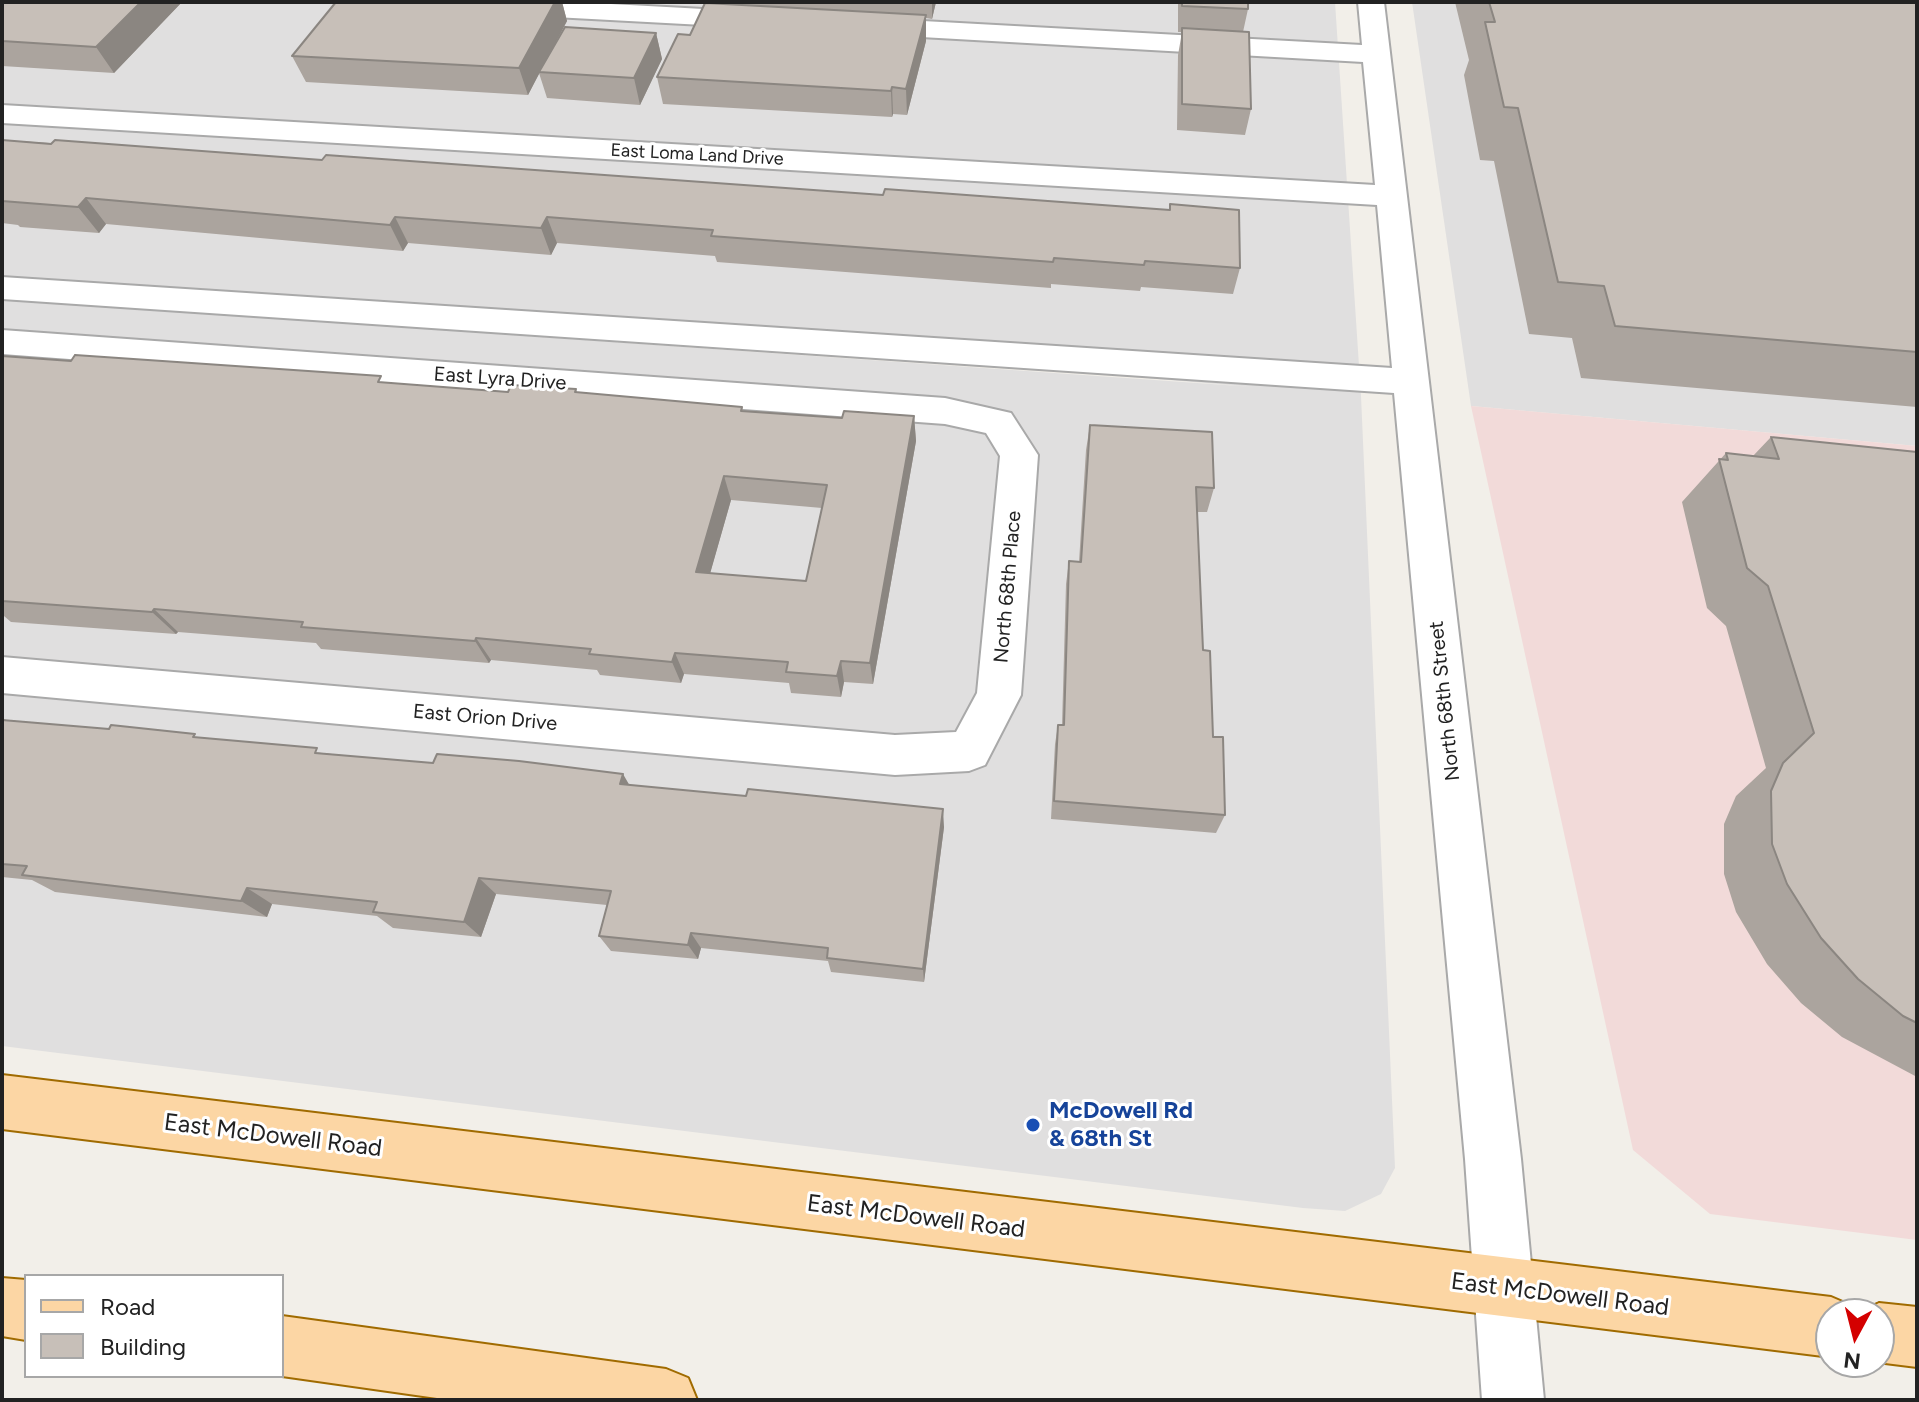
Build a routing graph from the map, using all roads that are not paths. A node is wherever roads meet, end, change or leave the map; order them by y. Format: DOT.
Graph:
graph roads {
  1 [pos="424,2"];
  2 [pos="1371,2"];
  3 [pos="790,22"];
  4 [pos="838,25"];
  5 [pos="1377,54"];
  6 [pos="2,114"];
  7 [pos="1392,196"];
  8 [pos="2,288"];
  9 [pos="2,342"];
  10 [pos="1412,382"];
  11 [pos="998,422"];
  12 [pos="2,675"];
  13 [pos="969,751"];
  14 [pos="2,1102"];
  15 [pos="1503,1288"];
  16 [pos="2,1307"];
  17 [pos="24,1310"];
  18 [pos="1815,1325"];
  19 [pos="1895,1335"];
  20 [pos="1917,1337"];
  21 [pos="284,1346"];
  22 [pos="666,1400"];
  23 [pos="1513,1400"];
  1 -- 3 [label="street"];
  2 -- 5 [label="street, North 68th Street"];
  4 -- 5 [label="street"];
  5 -- 7 [label="street, North 68th Street"];
  6 -- 7 [label="street, East Loma Land Drive"];
  7 -- 10 [label="street, North 68th Street"];
  8 -- 10 [label="street"];
  9 -- 11 [label="street, East Lyra Drive"];
  10 -- 15 [label="street, North 68th Street"];
  11 -- 13 [label="street, North 68th Place"];
  12 -- 13 [label="street, East Orion Drive"];
  14 -- 15 [label="main road, East McDowell Road"];
  15 -- 18 [label="main road, East McDowell Road"];
  15 -- 23 [label="street, North 68th Street"];
  16 -- 17 [label="main road"];
  19 -- 20 [label="main road"];
  21 -- 22 [label="main road"];
}
